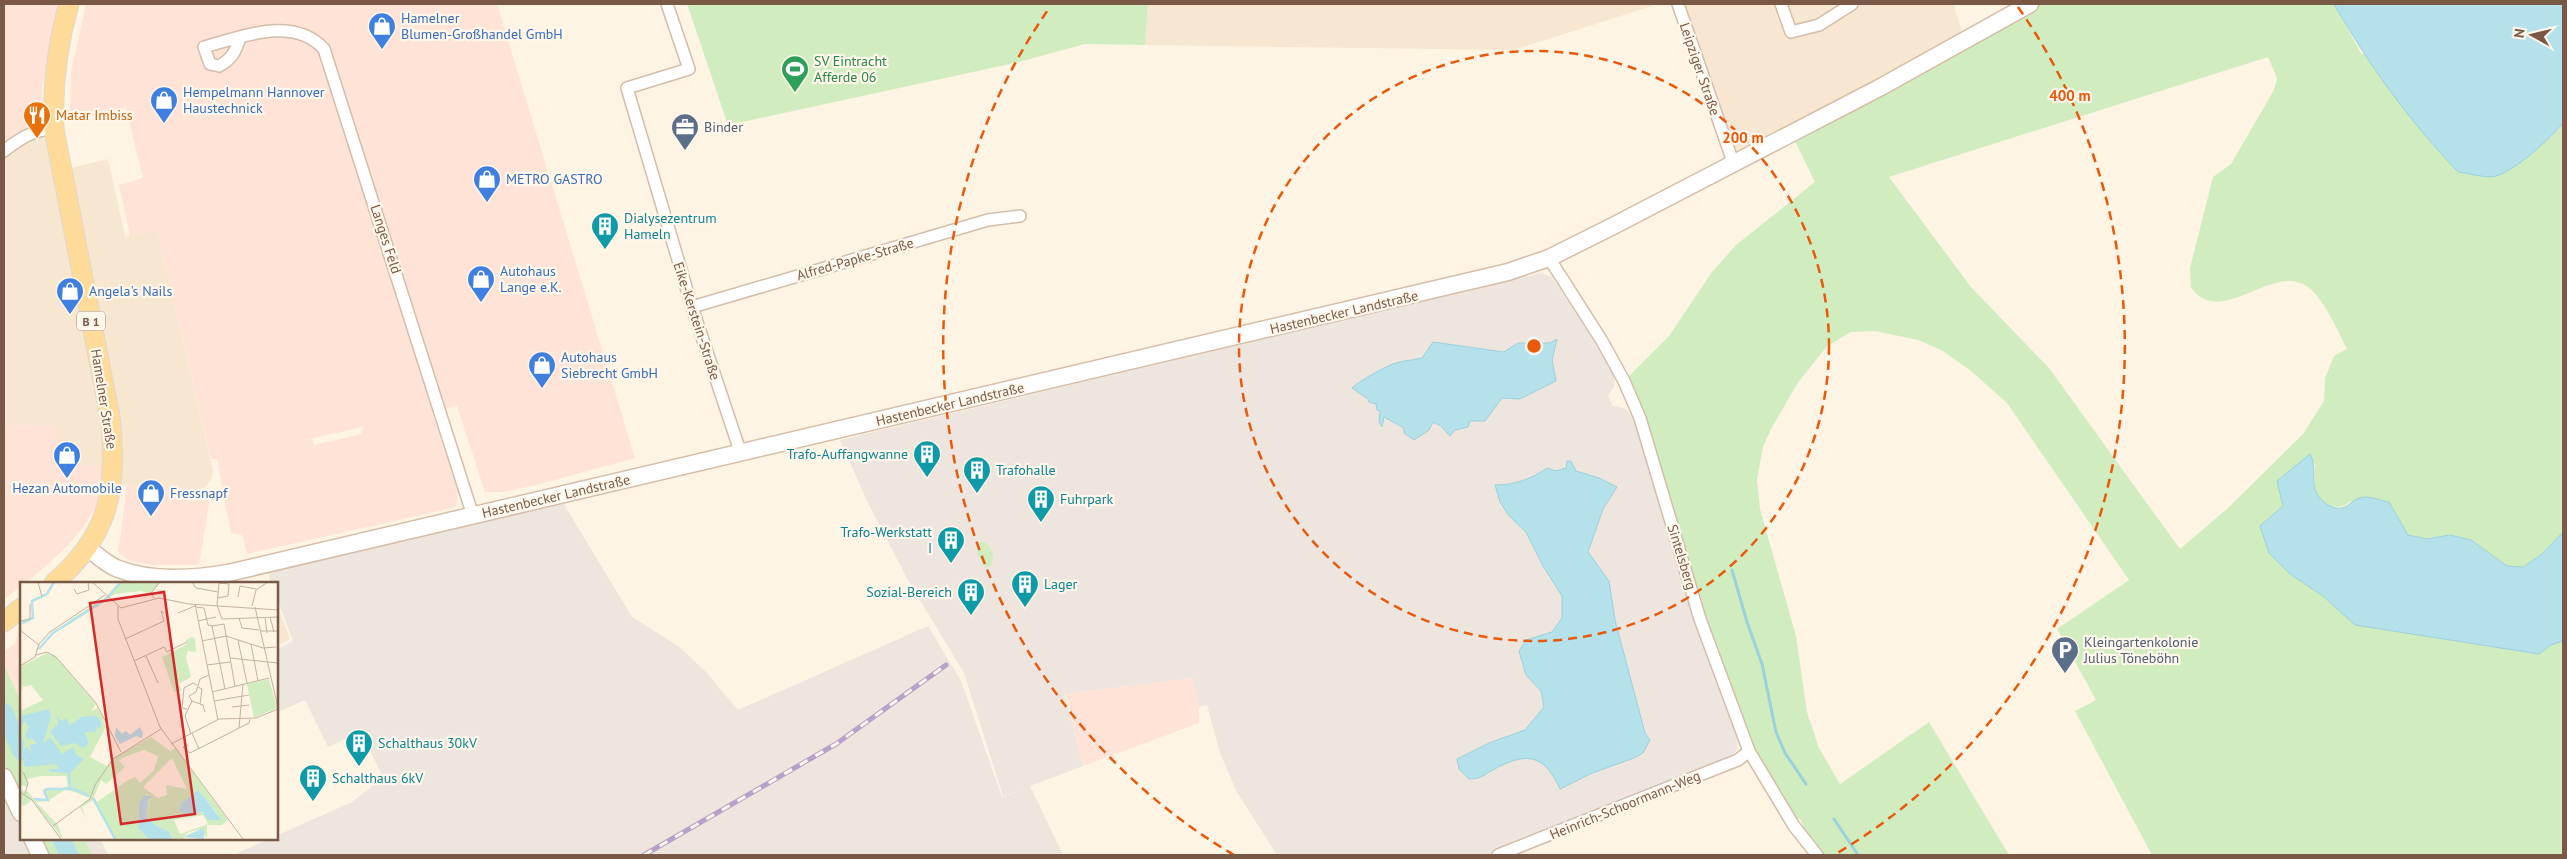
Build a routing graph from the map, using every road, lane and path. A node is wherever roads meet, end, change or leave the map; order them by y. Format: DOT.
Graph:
graph roads {
  1 [pos="69,4"];
  2 [pos="667,4"];
  3 [pos="1678,4"];
  4 [pos="1781,4"];
  5 [pos="1852,4"];
  6 [pos="2030,4"];
  7 [pos="240,37"];
  8 [pos="54,129"];
  9 [pos="4,150"];
  10 [pos="1733,162"];
  11 [pos="1020,216"];
  12 [pos="1549,258"];
  13 [pos="692,307"];
  14 [pos="740,451"];
  15 [pos="473,516"];
  16 [pos="88,548"];
  17 [pos="55,582"];
  18 [pos="20,609"];
  19 [pos="4,622"];
  20 [pos="1750,751"];
  21 [pos="4,777"];
  22 [pos="20,811"];
  23 [pos="32,839"];
  24 [pos="40,855"];
  25 [pos="1498,855"];
  26 [pos="1817,855"];
  1 -- 8 [label="main road, Hamelner Straße / B 1"];
  2 -- 13 [label="street, Eike-Kerstein-Straße"];
  3 -- 10 [label="street, Leipziger Straße"];
  4 -- 5 [label="street"];
  6 -- 10 [label="main road, Hastenbecker Landstraße"];
  7 -- 15 [label="street, Langes Feld"];
  8 -- 9 [label="street"];
  8 -- 16 [label="main road, Hamelner Straße / B 1"];
  10 -- 12 [label="main road, Hastenbecker Landstraße"];
  11 -- 13 [label="street, Alfred-Papke-Straße"];
  12 -- 14 [label="main road, Hastenbecker Landstraße"];
  12 -- 20 [label="street, Sintelsberg"];
  13 -- 14 [label="street, Eike-Kerstein-Straße"];
  14 -- 15 [label="main road, Hastenbecker Landstraße"];
  15 -- 16 [label="main road, Hastenbecker Landstraße"];
  16 -- 17 [label="main road, B 1"];
  18 -- 19 [label="main road"];
  20 -- 25 [label="street, Heinrich-Schoormann-Weg"];
  20 -- 26 [label="street, Sintelsberg"];
  21 -- 22 [label="main road"];
  23 -- 24 [label="main road"];
}
